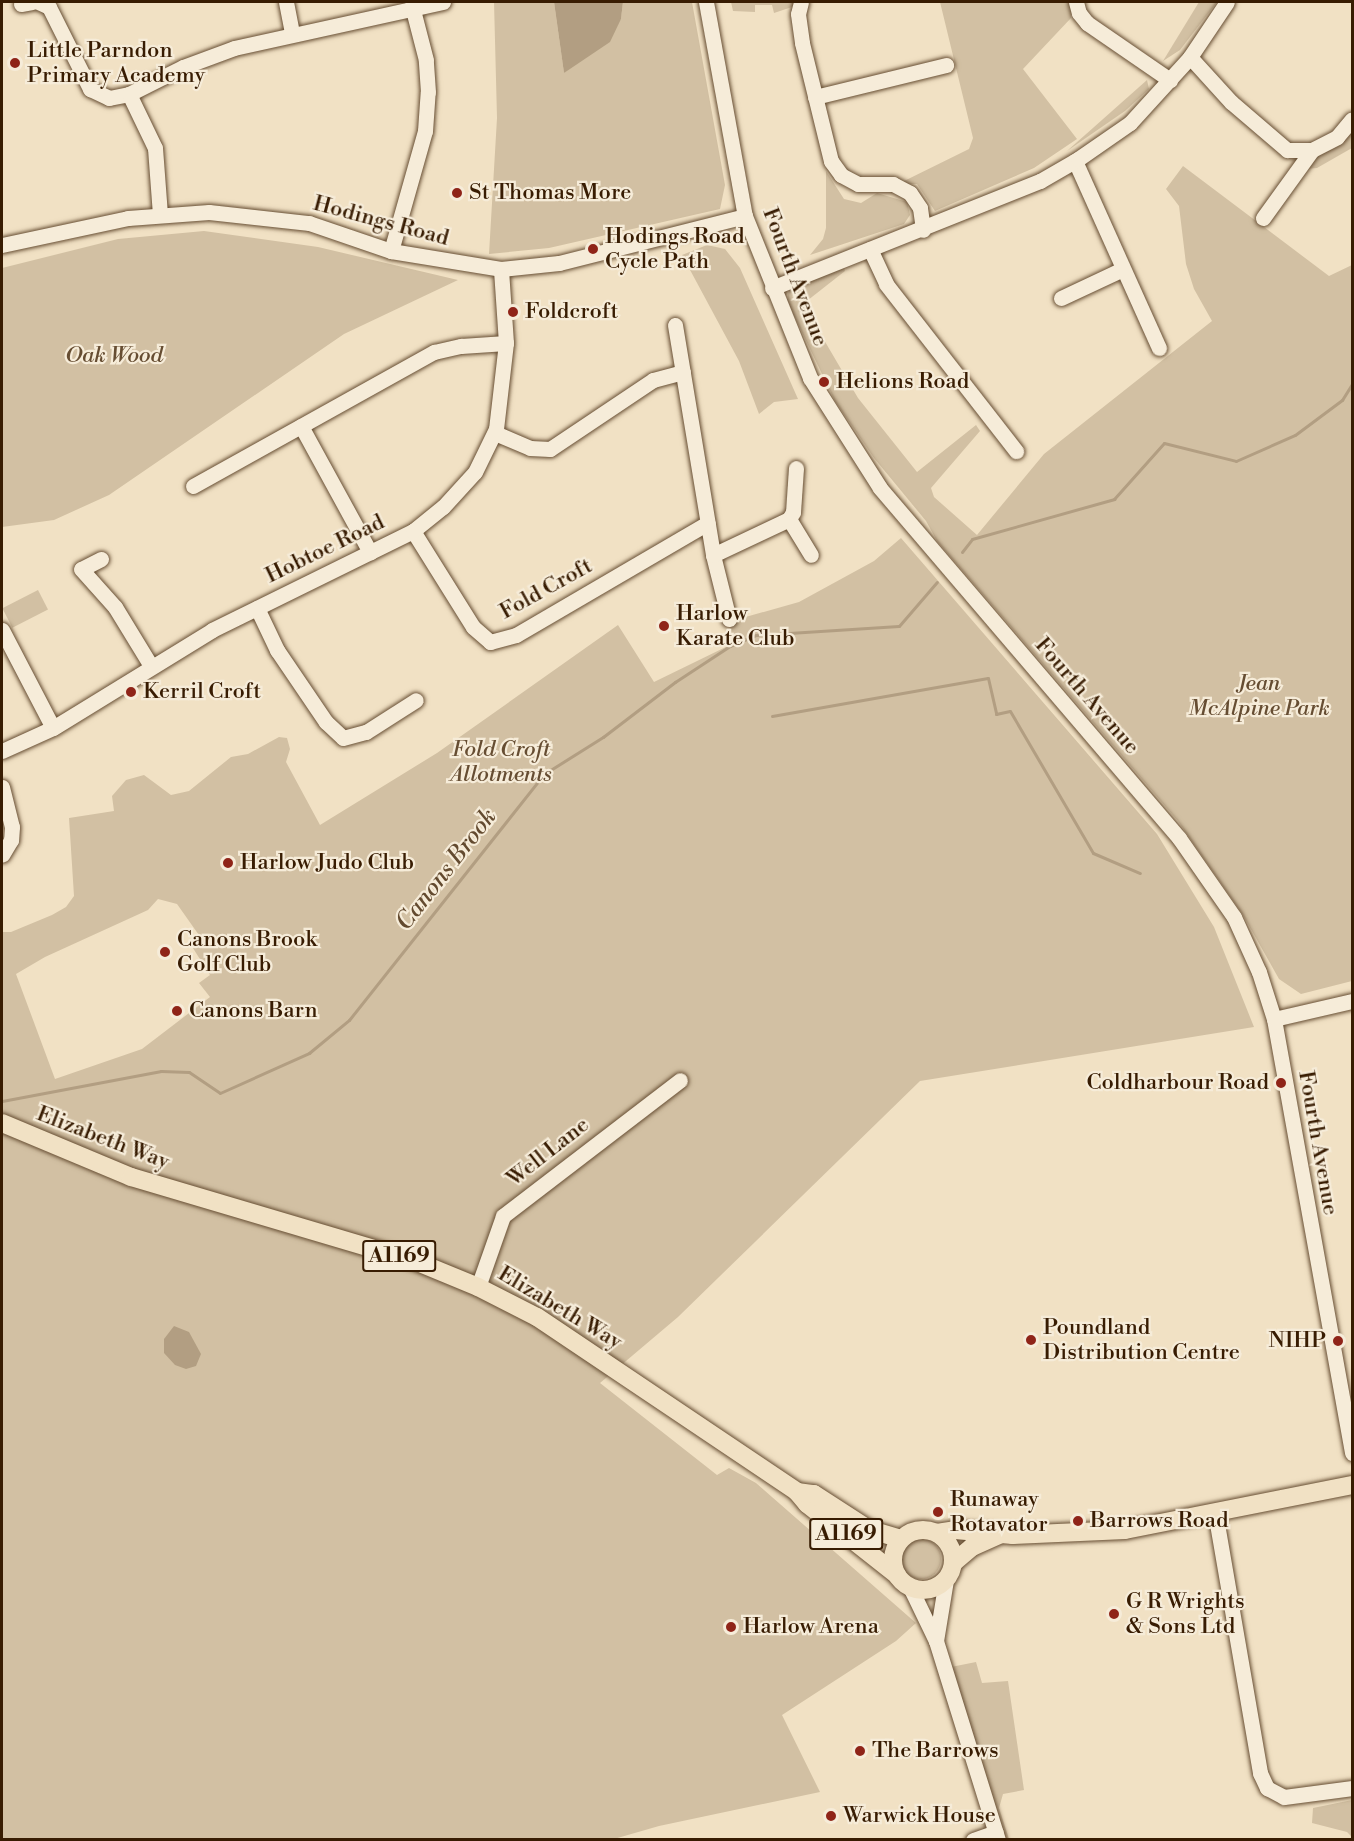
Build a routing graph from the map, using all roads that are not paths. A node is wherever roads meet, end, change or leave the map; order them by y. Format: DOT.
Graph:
graph roads {
  1 [pos="38,2"];
  2 [pos="286,2"];
  3 [pos="443,2"];
  4 [pos="706,2"];
  5 [pos="801,2"];
  6 [pos="1076,2"];
  7 [pos="1227,2"];
  8 [pos="412,6"];
  9 [pos="292,33"];
  10 [pos="1190,57"];
  11 [pos="946,65"];
  12 [pos="1170,80"];
  13 [pos="129,94"];
  14 [pos="815,97"];
  15 [pos="1353,119"];
  16 [pos="1312,150"];
  17 [pos="1075,161"];
  18 [pos="160,214"];
  19 [pos="746,216"];
  20 [pos="1263,218"];
  21 [pos="923,230"];
  22 [pos="2,245"];
  23 [pos="870,249"];
  24 [pos="391,251"];
  25 [pos="1123,269"];
  26 [pos="501,270"];
  27 [pos="772,288"];
  28 [pos="1061,298"];
  29 [pos="675,325"];
  30 [pos="506,344"];
  31 [pos="1159,348"];
  32 [pos="683,372"];
  33 [pos="301,426"];
  34 [pos="495,433"];
  35 [pos="1016,451"];
  36 [pos="796,468"];
  37 [pos="192,486"];
  38 [pos="789,519"];
  39 [pos="708,523"];
  40 [pos="413,531"];
  41 [pos="370,552"];
  42 [pos="713,555"];
  43 [pos="811,555"];
  44 [pos="101,559"];
  45 [pos="257,608"];
  46 [pos="729,619"];
  47 [pos="2,630"];
  48 [pos="151,666"];
  49 [pos="416,700"];
  50 [pos="53,728"];
  51 [pos="2,751"];
  52 [pos="2,787"];
  53 [pos="2,855"];
  54 [pos="1353,1001"];
  55 [pos="1274,1019"];
  56 [pos="680,1080"];
  57 [pos="2,1123"];
  58 [pos="478,1287"];
  59 [pos="1353,1453"];
  60 [pos="1353,1485"];
  61 [pos="797,1492"];
  62 [pos="1215,1512"];
  63 [pos="937,1533"];
  64 [pos="999,1535"];
  65 [pos="902,1539"];
  66 [pos="953,1563"];
  67 [pos="946,1580"];
  68 [pos="903,1581"];
  69 [pos="936,1641"];
  70 [pos="1353,1788"];
  71 [pos="997,1836"];
  72 [pos="973,1839"];
  1 -- 13 [label="street"];
  2 -- 9 [label="street"];
  3 -- 8 [label="street"];
  4 -- 19 [label="street, Fourth Avenue"];
  5 -- 14 [label="street"];
  6 -- 12 [label="street"];
  7 -- 10 [label="street"];
  8 -- 9 [label="street"];
  8 -- 24 [label="street"];
  9 -- 13 [label="street"];
  10 -- 12 [label="street"];
  10 -- 16 [label="street"];
  11 -- 14 [label="street"];
  12 -- 17 [label="street"];
  13 -- 18 [label="street"];
  14 -- 21 [label="street"];
  15 -- 16 [label="street"];
  16 -- 20 [label="street"];
  17 -- 21 [label="street"];
  17 -- 25 [label="street"];
  18 -- 22 [label="street, Hodings Road"];
  18 -- 24 [label="street, Hodings Road"];
  19 -- 26 [label="street, Hodings Road"];
  19 -- 27 [label="street, Fourth Avenue"];
  21 -- 23 [label="street"];
  23 -- 27 [label="street"];
  23 -- 35 [label="street"];
  24 -- 26 [label="street, Hodings Road"];
  25 -- 28 [label="street"];
  25 -- 31 [label="street"];
  26 -- 30 [label="street, Hobtoe Road"];
  27 -- 55 [label="street, Fourth Avenue"];
  29 -- 32 [label="street"];
  30 -- 33 [label="street"];
  30 -- 34 [label="street, Hobtoe Road"];
  32 -- 34 [label="street"];
  32 -- 39 [label="street"];
  33 -- 37 [label="street"];
  33 -- 41 [label="street"];
  34 -- 40 [label="street, Hobtoe Road"];
  36 -- 38 [label="street"];
  38 -- 42 [label="street"];
  38 -- 43 [label="street"];
  39 -- 40 [label="street, Fold Croft"];
  39 -- 42 [label="street"];
  40 -- 41 [label="street, Hobtoe Road"];
  41 -- 45 [label="street, Hobtoe Road"];
  42 -- 46 [label="street"];
  44 -- 48 [label="street"];
  45 -- 48 [label="street, Hobtoe Road"];
  45 -- 49 [label="street"];
  47 -- 50 [label="street"];
  48 -- 50 [label="street, Hobtoe Road"];
  50 -- 51 [label="street, Hobtoe Road"];
  52 -- 53 [label="street"];
  54 -- 55 [label="street"];
  55 -- 59 [label="street, Fourth Avenue"];
  56 -- 58 [label="street, Well Lane"];
  57 -- 58 [label="main road, Elizabeth Way / A1169"];
  58 -- 61 [label="main road, Elizabeth Way / A1169"];
  60 -- 62 [label="main road"];
  61 -- 65 [label="main road, Elizabeth Way / A1169"];
  61 -- 68 [label="main road, Elizabeth Way / A1169"];
  62 -- 64 [label="main road"];
  62 -- 70 [label="street"];
  63 -- 64 [label="main road"];
  63 -- 65 [label="main road"];
  63 -- 66 [label="main road"];
  64 -- 66 [label="main road"];
  65 -- 68 [label="main road"];
  66 -- 67 [label="main road"];
  67 -- 68 [label="main road"];
  67 -- 69 [label="street"];
  68 -- 69 [label="street"];
  69 -- 71 [label="street"];
  71 -- 72 [label="street"];
}
